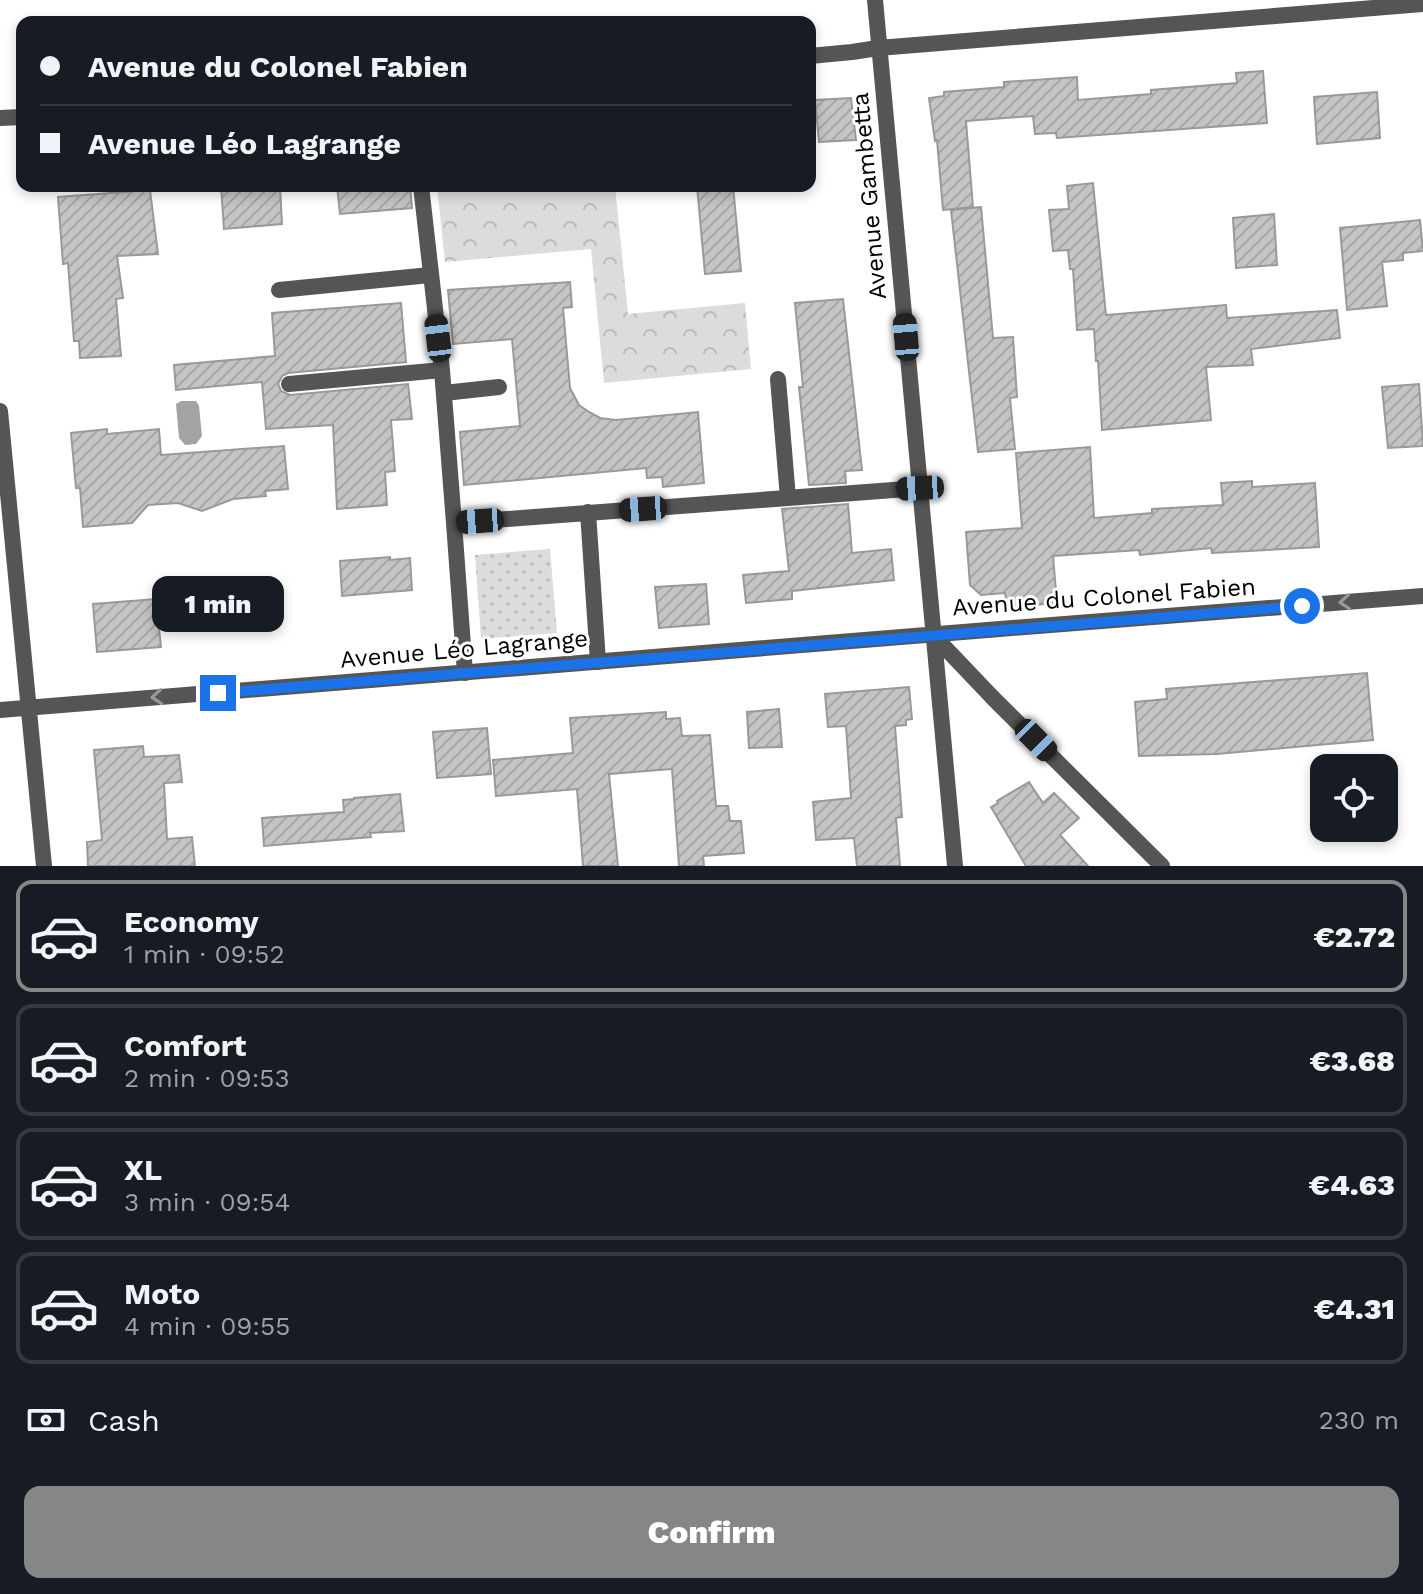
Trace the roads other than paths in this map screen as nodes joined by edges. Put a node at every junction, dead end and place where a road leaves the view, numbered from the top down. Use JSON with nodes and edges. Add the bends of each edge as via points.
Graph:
{"nodes":[{"id":1,"x":875,"y":0,"type":"edge"},
{"id":2,"x":1423,"y":4,"type":"edge"},
{"id":3,"x":878,"y":48,"type":"junction"},
{"id":4,"x":816,"y":55,"type":"edge"},
{"id":5,"x":422,"y":192,"type":"edge"},
{"id":6,"x":430,"y":275,"type":"junction"},
{"id":7,"x":279,"y":290,"type":"dead end"},
{"id":8,"x":442,"y":370,"type":"junction"},
{"id":9,"x":778,"y":379,"type":"dead end"},
{"id":10,"x":289,"y":384,"type":"dead end"},
{"id":11,"x":499,"y":387,"type":"dead end"},
{"id":12,"x":444,"y":393,"type":"junction"},
{"id":13,"x":0,"y":411,"type":"edge"},
{"id":14,"x":920,"y":488,"type":"junction"},
{"id":15,"x":788,"y":498,"type":"junction"},
{"id":16,"x":588,"y":512,"type":"junction"},
{"id":17,"x":454,"y":523,"type":"junction"},
{"id":18,"x":1423,"y":596,"type":"edge"},
{"id":19,"x":933,"y":635,"type":"junction"},
{"id":20,"x":598,"y":662,"type":"junction"},
{"id":21,"x":465,"y":673,"type":"junction"},
{"id":22,"x":28,"y":708,"type":"junction"},
{"id":23,"x":0,"y":710,"type":"edge"},
{"id":24,"x":44,"y":866,"type":"edge"},
{"id":25,"x":955,"y":866,"type":"edge"},
{"id":26,"x":1162,"y":866,"type":"edge"}],
"edges":[{"from":1,"to":3,"type":"street","name":"Avenue Gambetta"},
{"from":2,"to":3,"type":"street"},
{"from":3,"to":4,"type":"street"},
{"from":3,"to":14,"type":"street","name":"Avenue Gambetta"},
{"from":5,"to":6,"type":"street"},
{"from":6,"to":7,"type":"street"},
{"from":6,"to":8,"type":"street"},
{"from":8,"to":10,"type":"street"},
{"from":8,"to":12,"type":"street"},
{"from":9,"to":15,"type":"street"},
{"from":11,"to":12,"type":"street"},
{"from":12,"to":17,"type":"street"},
{"from":13,"to":22,"type":"street"},
{"from":14,"to":15,"type":"street"},
{"from":14,"to":19,"type":"street","name":"Avenue Gambetta"},
{"from":15,"to":16,"type":"street"},
{"from":16,"to":17,"type":"street"},
{"from":16,"to":20,"type":"street"},
{"from":17,"to":21,"type":"street"},
{"from":18,"to":19,"type":"street","name":"Avenue du Colonel Fabien","one_way":true},
{"from":19,"to":20,"type":"street","name":"Avenue Léo Lagrange"},
{"from":19,"to":25,"type":"street","name":"Avenue Gambetta"},
{"from":19,"to":26,"type":"street"},
{"from":20,"to":21,"type":"street","name":"Avenue Léo Lagrange"},
{"from":21,"to":22,"type":"street","name":"Avenue Léo Lagrange","one_way":true},
{"from":22,"to":23,"type":"street","name":"Avenue Léo Lagrange"},
{"from":22,"to":24,"type":"street"}]}
